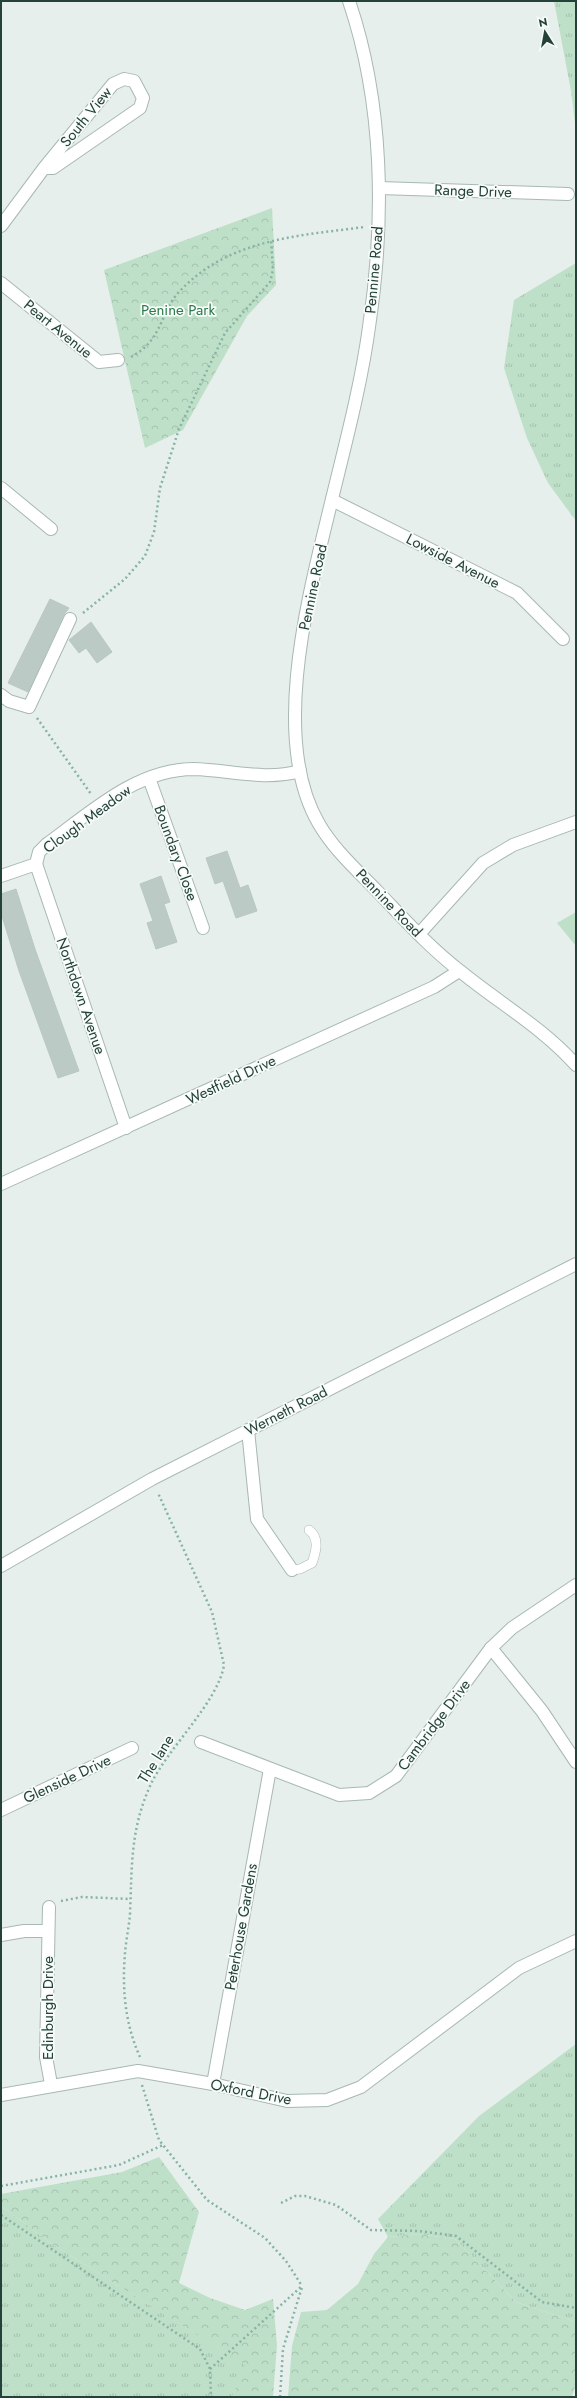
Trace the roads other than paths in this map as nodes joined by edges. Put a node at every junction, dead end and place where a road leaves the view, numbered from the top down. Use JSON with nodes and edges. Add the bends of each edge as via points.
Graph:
{"nodes":[{"id":1,"x":350,"y":1,"type":"edge"},
{"id":2,"x":44,"y":168,"type":"junction"},
{"id":3,"x":379,"y":188,"type":"junction"},
{"id":4,"x":568,"y":194,"type":"dead end"},
{"id":5,"x":1,"y":226,"type":"edge"},
{"id":6,"x":1,"y":283,"type":"edge"},
{"id":7,"x":118,"y":360,"type":"road end"},
{"id":8,"x":1,"y":488,"type":"edge"},
{"id":9,"x":332,"y":500,"type":"junction"},
{"id":10,"x":51,"y":529,"type":"dead end"},
{"id":11,"x":70,"y":620,"type":"road end"},
{"id":12,"x":563,"y":639,"type":"dead end"},
{"id":13,"x":1,"y":695,"type":"edge"},
{"id":14,"x":300,"y":771,"type":"junction"},
{"id":15,"x":149,"y":778,"type":"junction"},
{"id":16,"x":576,"y":822,"type":"edge"},
{"id":17,"x":36,"y":864,"type":"junction"},
{"id":18,"x":1,"y":876,"type":"edge"},
{"id":19,"x":203,"y":928,"type":"dead end"},
{"id":20,"x":419,"y":934,"type":"junction"},
{"id":21,"x":459,"y":971,"type":"junction"},
{"id":22,"x":576,"y":1065,"type":"edge"},
{"id":23,"x":126,"y":1128,"type":"junction"},
{"id":24,"x":1,"y":1184,"type":"edge"},
{"id":25,"x":576,"y":1264,"type":"edge"},
{"id":26,"x":248,"y":1430,"type":"junction"},
{"id":27,"x":309,"y":1530,"type":"dead end"},
{"id":28,"x":1,"y":1566,"type":"edge"},
{"id":29,"x":292,"y":1570,"type":"joint"},
{"id":30,"x":576,"y":1585,"type":"edge"},
{"id":31,"x":491,"y":1648,"type":"junction"},
{"id":32,"x":202,"y":1742,"type":"dead end"},
{"id":33,"x":132,"y":1748,"type":"dead end"},
{"id":34,"x":576,"y":1762,"type":"edge"},
{"id":35,"x":270,"y":1769,"type":"junction"},
{"id":36,"x":1,"y":1810,"type":"edge"},
{"id":37,"x":49,"y":1907,"type":"road end"},
{"id":38,"x":48,"y":1931,"type":"junction"},
{"id":39,"x":1,"y":1935,"type":"edge"},
{"id":40,"x":576,"y":1941,"type":"edge"},
{"id":41,"x":51,"y":2084,"type":"junction"},
{"id":42,"x":213,"y":2084,"type":"junction"},
{"id":43,"x":1,"y":2095,"type":"edge"}],
"edges":[{"from":1,"to":3,"type":"street","name":"Pennine Road","via":[[370,82],[376,128]]},
{"from":2,"to":2,"type":"street","name":"South View","via":[[53,168],[140,108],[143,98],[134,81],[124,79],[113,84]]},
{"from":2,"to":5,"type":"street","name":"South View"},
{"from":3,"to":4,"type":"street","name":"Range Drive"},
{"from":3,"to":9,"type":"street","name":"Pennine Road","via":[[369,328]]},
{"from":6,"to":7,"type":"street","name":"Peart Avenue","via":[[99,362]]},
{"from":8,"to":10,"type":"street"},
{"from":9,"to":12,"type":"street","name":"Lowside Avenue","via":[[517,593]]},
{"from":9,"to":14,"type":"street","name":"Pennine Road","via":[[303,631],[296,715]]},
{"from":11,"to":13,"type":"street","via":[[29,706],[9,701]]},
{"from":14,"to":15,"type":"street","name":"Clough Meadow","via":[[270,776],[194,769],[172,771]]},
{"from":14,"to":20,"type":"street","name":"Pennine Road","via":[[308,802],[320,826],[358,871]]},
{"from":15,"to":17,"type":"street","name":"Clough Meadow","via":[[125,788],[47,844],[39,852]]},
{"from":15,"to":19,"type":"street","name":"Boundary Close"},
{"from":16,"to":20,"type":"street","via":[[513,845],[483,863]]},
{"from":17,"to":18,"type":"street","name":"Clough Meadow"},
{"from":17,"to":23,"type":"street","name":"Northdown Avenue"},
{"from":20,"to":21,"type":"street","name":"Pennine Road"},
{"from":21,"to":22,"type":"street","name":"Pennine Road","via":[[534,1024]]},
{"from":21,"to":23,"type":"street","name":"Westfield Drive","via":[[434,987]]},
{"from":23,"to":24,"type":"street","name":"Westfield Drive"},
{"from":25,"to":26,"type":"street","name":"Werneth Road"},
{"from":26,"to":28,"type":"street","name":"Werneth Road","via":[[152,1479]]},
{"from":26,"to":29,"type":"street","via":[[257,1519]]},
{"from":27,"to":29,"type":"lane","via":[[314,1534],[316,1541],[312,1563]]},
{"from":30,"to":31,"type":"street","name":"Cambridge Drive","via":[[512,1628]]},
{"from":31,"to":34,"type":"street","via":[[542,1711]]},
{"from":31,"to":35,"type":"street","name":"Cambridge Drive","via":[[396,1776],[369,1793],[338,1795]]},
{"from":32,"to":35,"type":"street","name":"Cambridge Drive"},
{"from":33,"to":36,"type":"street","name":"Glenside Drive"},
{"from":35,"to":42,"type":"street","name":"Peterhouse Gardens"},
{"from":37,"to":38,"type":"street","name":"Edinburgh Drive"},
{"from":38,"to":39,"type":"street","via":[[24,1931]]},
{"from":38,"to":41,"type":"street","name":"Edinburgh Drive","via":[[46,2057]]},
{"from":40,"to":42,"type":"street","name":"Oxford Drive","via":[[519,1968],[361,2087],[327,2100],[287,2101]]},
{"from":41,"to":42,"type":"street","name":"Oxford Drive","via":[[138,2071]]},
{"from":41,"to":43,"type":"street","name":"Oxford Drive"}]}
